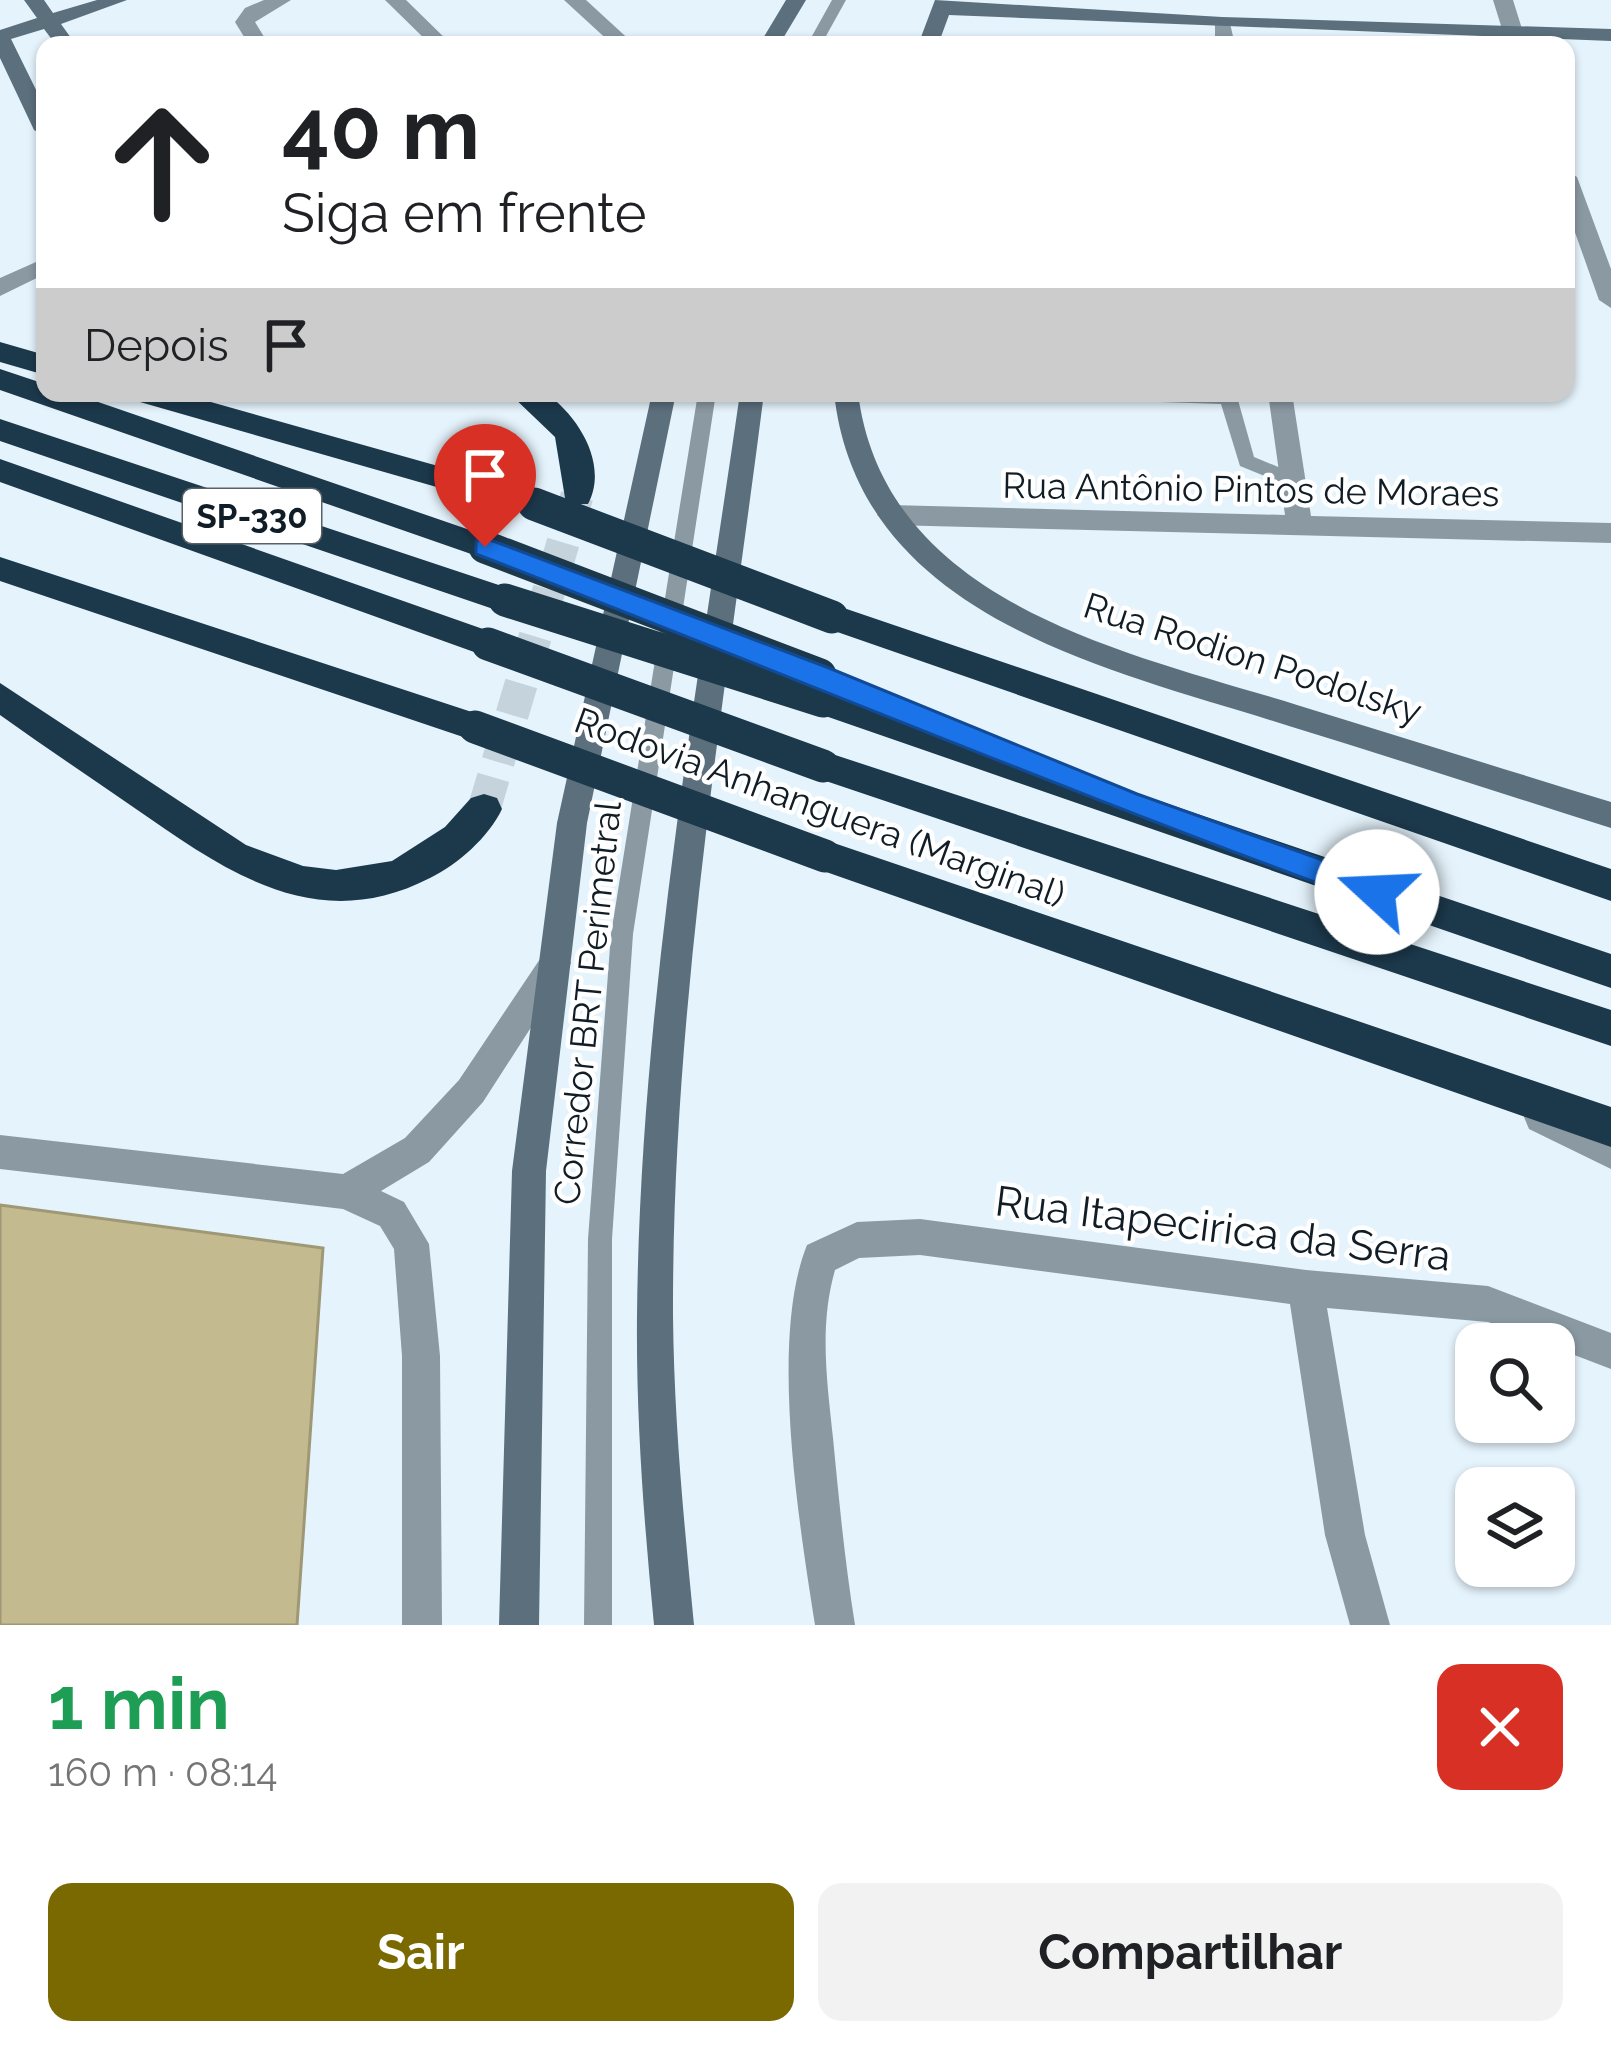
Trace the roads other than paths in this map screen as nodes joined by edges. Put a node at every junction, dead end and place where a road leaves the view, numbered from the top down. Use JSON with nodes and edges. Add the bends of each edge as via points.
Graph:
{"nodes":[{"id":1,"x":34,"y":0,"type":"edge"},
{"id":2,"x":117,"y":0,"type":"edge"},
{"id":3,"x":281,"y":0,"type":"edge"},
{"id":4,"x":394,"y":0,"type":"edge"},
{"id":5,"x":574,"y":0,"type":"edge"},
{"id":6,"x":796,"y":0,"type":"edge"},
{"id":7,"x":839,"y":0,"type":"edge"},
{"id":8,"x":1502,"y":0,"type":"edge"},
{"id":9,"x":49,"y":18,"type":"junction"},
{"id":10,"x":937,"y":19,"type":"edge"},
{"id":11,"x":1223,"y":34,"type":"edge"},
{"id":12,"x":1611,"y":35,"type":"edge"},
{"id":13,"x":0,"y":36,"type":"edge"},
{"id":14,"x":60,"y":36,"type":"edge"},
{"id":15,"x":254,"y":36,"type":"edge"},
{"id":16,"x":432,"y":36,"type":"edge"},
{"id":17,"x":615,"y":36,"type":"edge"},
{"id":18,"x":774,"y":36,"type":"edge"},
{"id":19,"x":819,"y":36,"type":"edge"},
{"id":20,"x":1340,"y":36,"type":"edge"},
{"id":21,"x":1514,"y":36,"type":"edge"},
{"id":22,"x":1575,"y":36,"type":"edge"},
{"id":23,"x":36,"y":111,"type":"edge"},
{"id":24,"x":1575,"y":202,"type":"edge"},
{"id":25,"x":36,"y":270,"type":"edge"},
{"id":26,"x":0,"y":288,"type":"edge"},
{"id":27,"x":1611,"y":300,"type":"edge"},
{"id":28,"x":0,"y":330,"type":"edge"},
{"id":29,"x":36,"y":336,"type":"edge"},
{"id":30,"x":0,"y":352,"type":"edge"},
{"id":31,"x":36,"y":362,"type":"edge"},
{"id":32,"x":0,"y":379,"type":"edge"},
{"id":33,"x":36,"y":391,"type":"edge"},
{"id":34,"x":66,"y":402,"type":"edge"},
{"id":35,"x":174,"y":402,"type":"edge"},
{"id":36,"x":536,"y":402,"type":"edge"},
{"id":37,"x":662,"y":402,"type":"edge"},
{"id":38,"x":706,"y":402,"type":"edge"},
{"id":39,"x":751,"y":402,"type":"edge"},
{"id":40,"x":847,"y":402,"type":"edge"},
{"id":41,"x":1230,"y":402,"type":"edge"},
{"id":42,"x":1281,"y":402,"type":"edge"},
{"id":43,"x":0,"y":430,"type":"edge"},
{"id":44,"x":0,"y":470,"type":"edge"},
{"id":45,"x":1294,"y":482,"type":"junction"},
{"id":46,"x":577,"y":496,"type":"tunnel mouth"},
{"id":47,"x":890,"y":515,"type":"junction"},
{"id":48,"x":1300,"y":527,"type":"junction"},
{"id":49,"x":1611,"y":533,"type":"edge"},
{"id":50,"x":0,"y":569,"type":"edge"},
{"id":51,"x":822,"y":688,"type":"junction"},
{"id":52,"x":0,"y":698,"type":"edge"},
{"id":53,"x":484,"y":809,"type":"tunnel mouth"},
{"id":54,"x":1611,"y":815,"type":"edge"},
{"id":55,"x":1611,"y":885,"type":"edge"},
{"id":56,"x":555,"y":963,"type":"junction"},
{"id":57,"x":1611,"y":970,"type":"edge"},
{"id":58,"x":1611,"y":1028,"type":"edge"},
{"id":59,"x":1461,"y":1076,"type":"junction"},
{"id":60,"x":1611,"y":1127,"type":"edge"},
{"id":61,"x":0,"y":1152,"type":"edge"},
{"id":62,"x":1611,"y":1152,"type":"edge"},
{"id":63,"x":346,"y":1192,"type":"junction"},
{"id":64,"x":1306,"y":1288,"type":"junction"},
{"id":65,"x":1611,"y":1351,"type":"edge"},
{"id":66,"x":422,"y":1625,"type":"edge"},
{"id":67,"x":519,"y":1625,"type":"edge"},
{"id":68,"x":598,"y":1625,"type":"edge"},
{"id":69,"x":674,"y":1625,"type":"edge"},
{"id":70,"x":835,"y":1625,"type":"edge"},
{"id":71,"x":1370,"y":1625,"type":"edge"}],
"edges":[{"from":1,"to":9,"type":"street"},
{"from":2,"to":9,"type":"street"},
{"from":3,"to":15,"type":"street","via":[[252,12],[245,22]]},
{"from":4,"to":16,"type":"street"},
{"from":5,"to":17,"type":"street"},
{"from":6,"to":18,"type":"street"},
{"from":7,"to":19,"type":"lane"},
{"from":8,"to":21,"type":"street"},
{"from":9,"to":13,"type":"street"},
{"from":9,"to":14,"type":"street"},
{"from":10,"to":11,"type":"street"},
{"from":11,"to":20,"type":"street"},
{"from":12,"to":22,"type":"street"},
{"from":13,"to":23,"type":"street"},
{"from":24,"to":27,"type":"street"},
{"from":25,"to":26,"type":"street"},
{"from":28,"to":29,"type":"highway"},
{"from":30,"to":31,"type":"highway"},
{"from":32,"to":33,"type":"highway","bridge":true},
{"from":34,"to":51,"type":"highway","bridge":true,"via":[[485,547]]},
{"from":35,"to":55,"type":"highway","bridge":true,"via":[[534,505]]},
{"from":36,"to":46,"type":"highway","via":[[576,445]]},
{"from":37,"to":56,"type":"street","via":[[572,823]]},
{"from":38,"to":68,"type":"lane","name":"Corredor BRT Perimetral","via":[[622,934],[600,1239]]},
{"from":39,"to":69,"type":"street","via":[[665,1059],[653,1303]]},
{"from":40,"to":47,"type":"street","name":"Rua Rodion Podolsky","via":[[857,454]]},
{"from":41,"to":45,"type":"lane","via":[[1246,461]]},
{"from":42,"to":45,"type":"street"},
{"from":43,"to":51,"type":"highway","number":"SP-330","bridge":true,"via":[[505,600]]},
{"from":44,"to":58,"type":"highway","number":"SP-330","bridge":true,"via":[[823,766]]},
{"from":45,"to":48,"type":"street"},
{"from":47,"to":48,"type":"street","name":"Rua Antônio Pintos de Moraes"},
{"from":47,"to":54,"type":"street","name":"Rua Rodion Podolsky","via":[[984,599],[1078,644]]},
{"from":48,"to":49,"type":"street","name":"Rua Antônio Pintos de Moraes"},
{"from":50,"to":59,"type":"highway","name":"Rodovia Anhanguera (Marginal)","bridge":true,"via":[[475,727]]},
{"from":51,"to":57,"type":"highway","number":"SP-330"},
{"from":52,"to":53,"type":"highway","via":[[233,856],[306,886],[358,887],[411,873],[458,842]]},
{"from":56,"to":63,"type":"street","via":[[471,1091],[417,1150]]},
{"from":56,"to":67,"type":"street","via":[[529,1172]]},
{"from":59,"to":60,"type":"highway","name":"Rodovia Anhanguera (Marginal)"},
{"from":59,"to":62,"type":"street"},
{"from":61,"to":63,"type":"street"},
{"from":63,"to":66,"type":"street","via":[[392,1214],[410,1244],[422,1356]]},
{"from":64,"to":65,"type":"street","name":"Rua Itapecirica da Serra","via":[[1488,1304]]},
{"from":64,"to":70,"type":"street","name":"Rua Itapecirica da Serra","via":[[920,1237],[857,1240],[820,1258],[807,1303],[806,1351]]},
{"from":64,"to":71,"type":"street","via":[[1336,1490]]}]}
